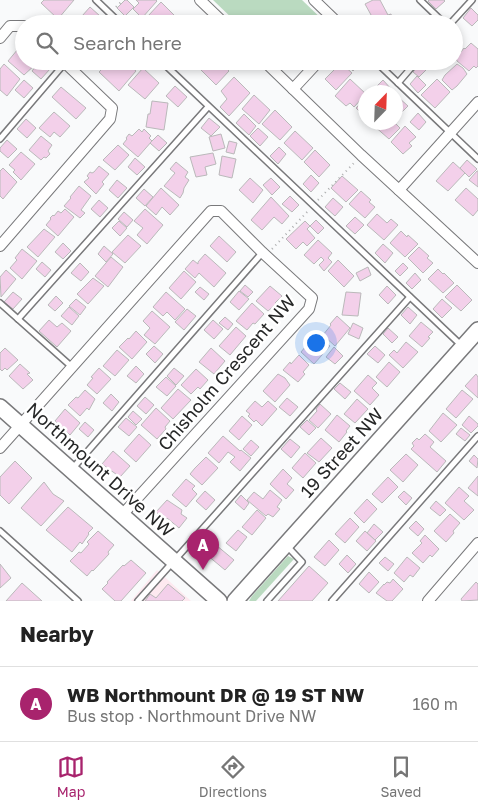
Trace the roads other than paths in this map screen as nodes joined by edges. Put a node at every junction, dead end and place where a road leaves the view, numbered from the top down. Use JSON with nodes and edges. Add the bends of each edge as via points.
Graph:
{"nodes":[{"id":1,"x":96,"y":0,"type":"edge"},
{"id":2,"x":200,"y":0,"type":"edge"},
{"id":3,"x":314,"y":0,"type":"edge"},
{"id":4,"x":420,"y":0,"type":"edge"},
{"id":5,"x":472,"y":0,"type":"edge"},
{"id":6,"x":112,"y":15,"type":"edge"},
{"id":7,"x":216,"y":15,"type":"edge"},
{"id":8,"x":330,"y":15,"type":"edge"},
{"id":9,"x":436,"y":15,"type":"edge"},
{"id":10,"x":458,"y":15,"type":"edge"},
{"id":11,"x":15,"y":26,"type":"edge"},
{"id":12,"x":0,"y":38,"type":"edge"},
{"id":13,"x":57,"y":70,"type":"edge"},
{"id":14,"x":72,"y":70,"type":"edge"},
{"id":15,"x":170,"y":70,"type":"edge"},
{"id":16,"x":273,"y":70,"type":"edge"},
{"id":17,"x":311,"y":70,"type":"edge"},
{"id":18,"x":384,"y":70,"type":"edge"},
{"id":19,"x":409,"y":70,"type":"edge"},
{"id":20,"x":398,"y":83,"type":"junction"},
{"id":21,"x":293,"y":89,"type":"junction"},
{"id":22,"x":478,"y":102,"type":"edge"},
{"id":23,"x":208,"y":107,"type":"junction"},
{"id":24,"x":450,"y":133,"type":"junction"},
{"id":25,"x":0,"y":139,"type":"edge"},
{"id":26,"x":478,"y":159,"type":"edge"},
{"id":27,"x":399,"y":190,"type":"junction"},
{"id":28,"x":0,"y":246,"type":"edge"},
{"id":29,"x":262,"y":252,"type":"junction"},
{"id":30,"x":478,"y":263,"type":"edge"},
{"id":31,"x":410,"y":297,"type":"junction"},
{"id":32,"x":0,"y":303,"type":"edge"},
{"id":33,"x":18,"y":319,"type":"junction"},
{"id":34,"x":478,"y":330,"type":"edge"},
{"id":35,"x":463,"y":347,"type":"junction"},
{"id":36,"x":72,"y":367,"type":"junction"},
{"id":37,"x":0,"y":406,"type":"edge"},
{"id":38,"x":20,"y":425,"type":"junction"},
{"id":39,"x":478,"y":436,"type":"edge"},
{"id":40,"x":0,"y":448,"type":"edge"},
{"id":41,"x":72,"y":470,"type":"junction"},
{"id":42,"x":122,"y":514,"type":"junction"},
{"id":43,"x":0,"y":531,"type":"edge"},
{"id":44,"x":478,"y":543,"type":"edge"},
{"id":45,"x":286,"y":545,"type":"junction"},
{"id":46,"x":174,"y":560,"type":"junction"},
{"id":47,"x":78,"y":601,"type":"edge"},
{"id":48,"x":138,"y":601,"type":"edge"},
{"id":49,"x":219,"y":601,"type":"edge"},
{"id":50,"x":235,"y":601,"type":"edge"},
{"id":51,"x":267,"y":601,"type":"edge"},
{"id":52,"x":332,"y":601,"type":"edge"},
{"id":53,"x":428,"y":601,"type":"edge"}],
"edges":[{"from":1,"to":6,"type":"lane"},
{"from":2,"to":7,"type":"street"},
{"from":3,"to":8,"type":"street"},
{"from":4,"to":9,"type":"lane"},
{"from":5,"to":10,"type":"lane"},
{"from":11,"to":12,"type":"street","via":[[10,26]]},
{"from":13,"to":25,"type":"lane"},
{"from":14,"to":28,"type":"street","via":[[112,108],[110,118]]},
{"from":15,"to":23,"type":"lane"},
{"from":16,"to":21,"type":"street"},
{"from":17,"to":21,"type":"street"},
{"from":18,"to":20,"type":"lane"},
{"from":19,"to":20,"type":"lane"},
{"from":20,"to":24,"type":"lane"},
{"from":21,"to":27,"type":"street"},
{"from":22,"to":24,"type":"street"},
{"from":23,"to":31,"type":"lane"},
{"from":23,"to":33,"type":"lane"},
{"from":24,"to":26,"type":"lane"},
{"from":24,"to":27,"type":"street"},
{"from":27,"to":30,"type":"street"},
{"from":29,"to":36,"type":"street","name":"Chisholm Crescent NW","via":[[221,211],[211,211]]},
{"from":29,"to":41,"type":"lane"},
{"from":29,"to":42,"type":"street","name":"Chisholm Crescent NW","via":[[312,298],[309,309]]},
{"from":31,"to":35,"type":"lane"},
{"from":31,"to":46,"type":"lane"},
{"from":32,"to":33,"type":"lane"},
{"from":33,"to":36,"type":"lane"},
{"from":34,"to":35,"type":"street","name":"19 Street NW"},
{"from":35,"to":45,"type":"street","name":"19 Street NW"},
{"from":36,"to":38,"type":"street","name":"Chisholm Crescent NW"},
{"from":37,"to":38,"type":"street","name":"Northmount Drive NW"},
{"from":38,"to":40,"type":"street","name":"Chisholm Crescent NW"},
{"from":38,"to":41,"type":"street","name":"Northmount Drive NW"},
{"from":39,"to":52,"type":"lane"},
{"from":41,"to":42,"type":"street","name":"Northmount Drive NW"},
{"from":42,"to":46,"type":"street","name":"Northmount Drive NW"},
{"from":43,"to":47,"type":"lane"},
{"from":44,"to":53,"type":"street"},
{"from":45,"to":50,"type":"street","name":"19 Street NW"},
{"from":45,"to":51,"type":"lane","via":[[302,562]]},
{"from":46,"to":48,"type":"lane"},
{"from":46,"to":49,"type":"street","name":"Northmount Drive NW"}]}
